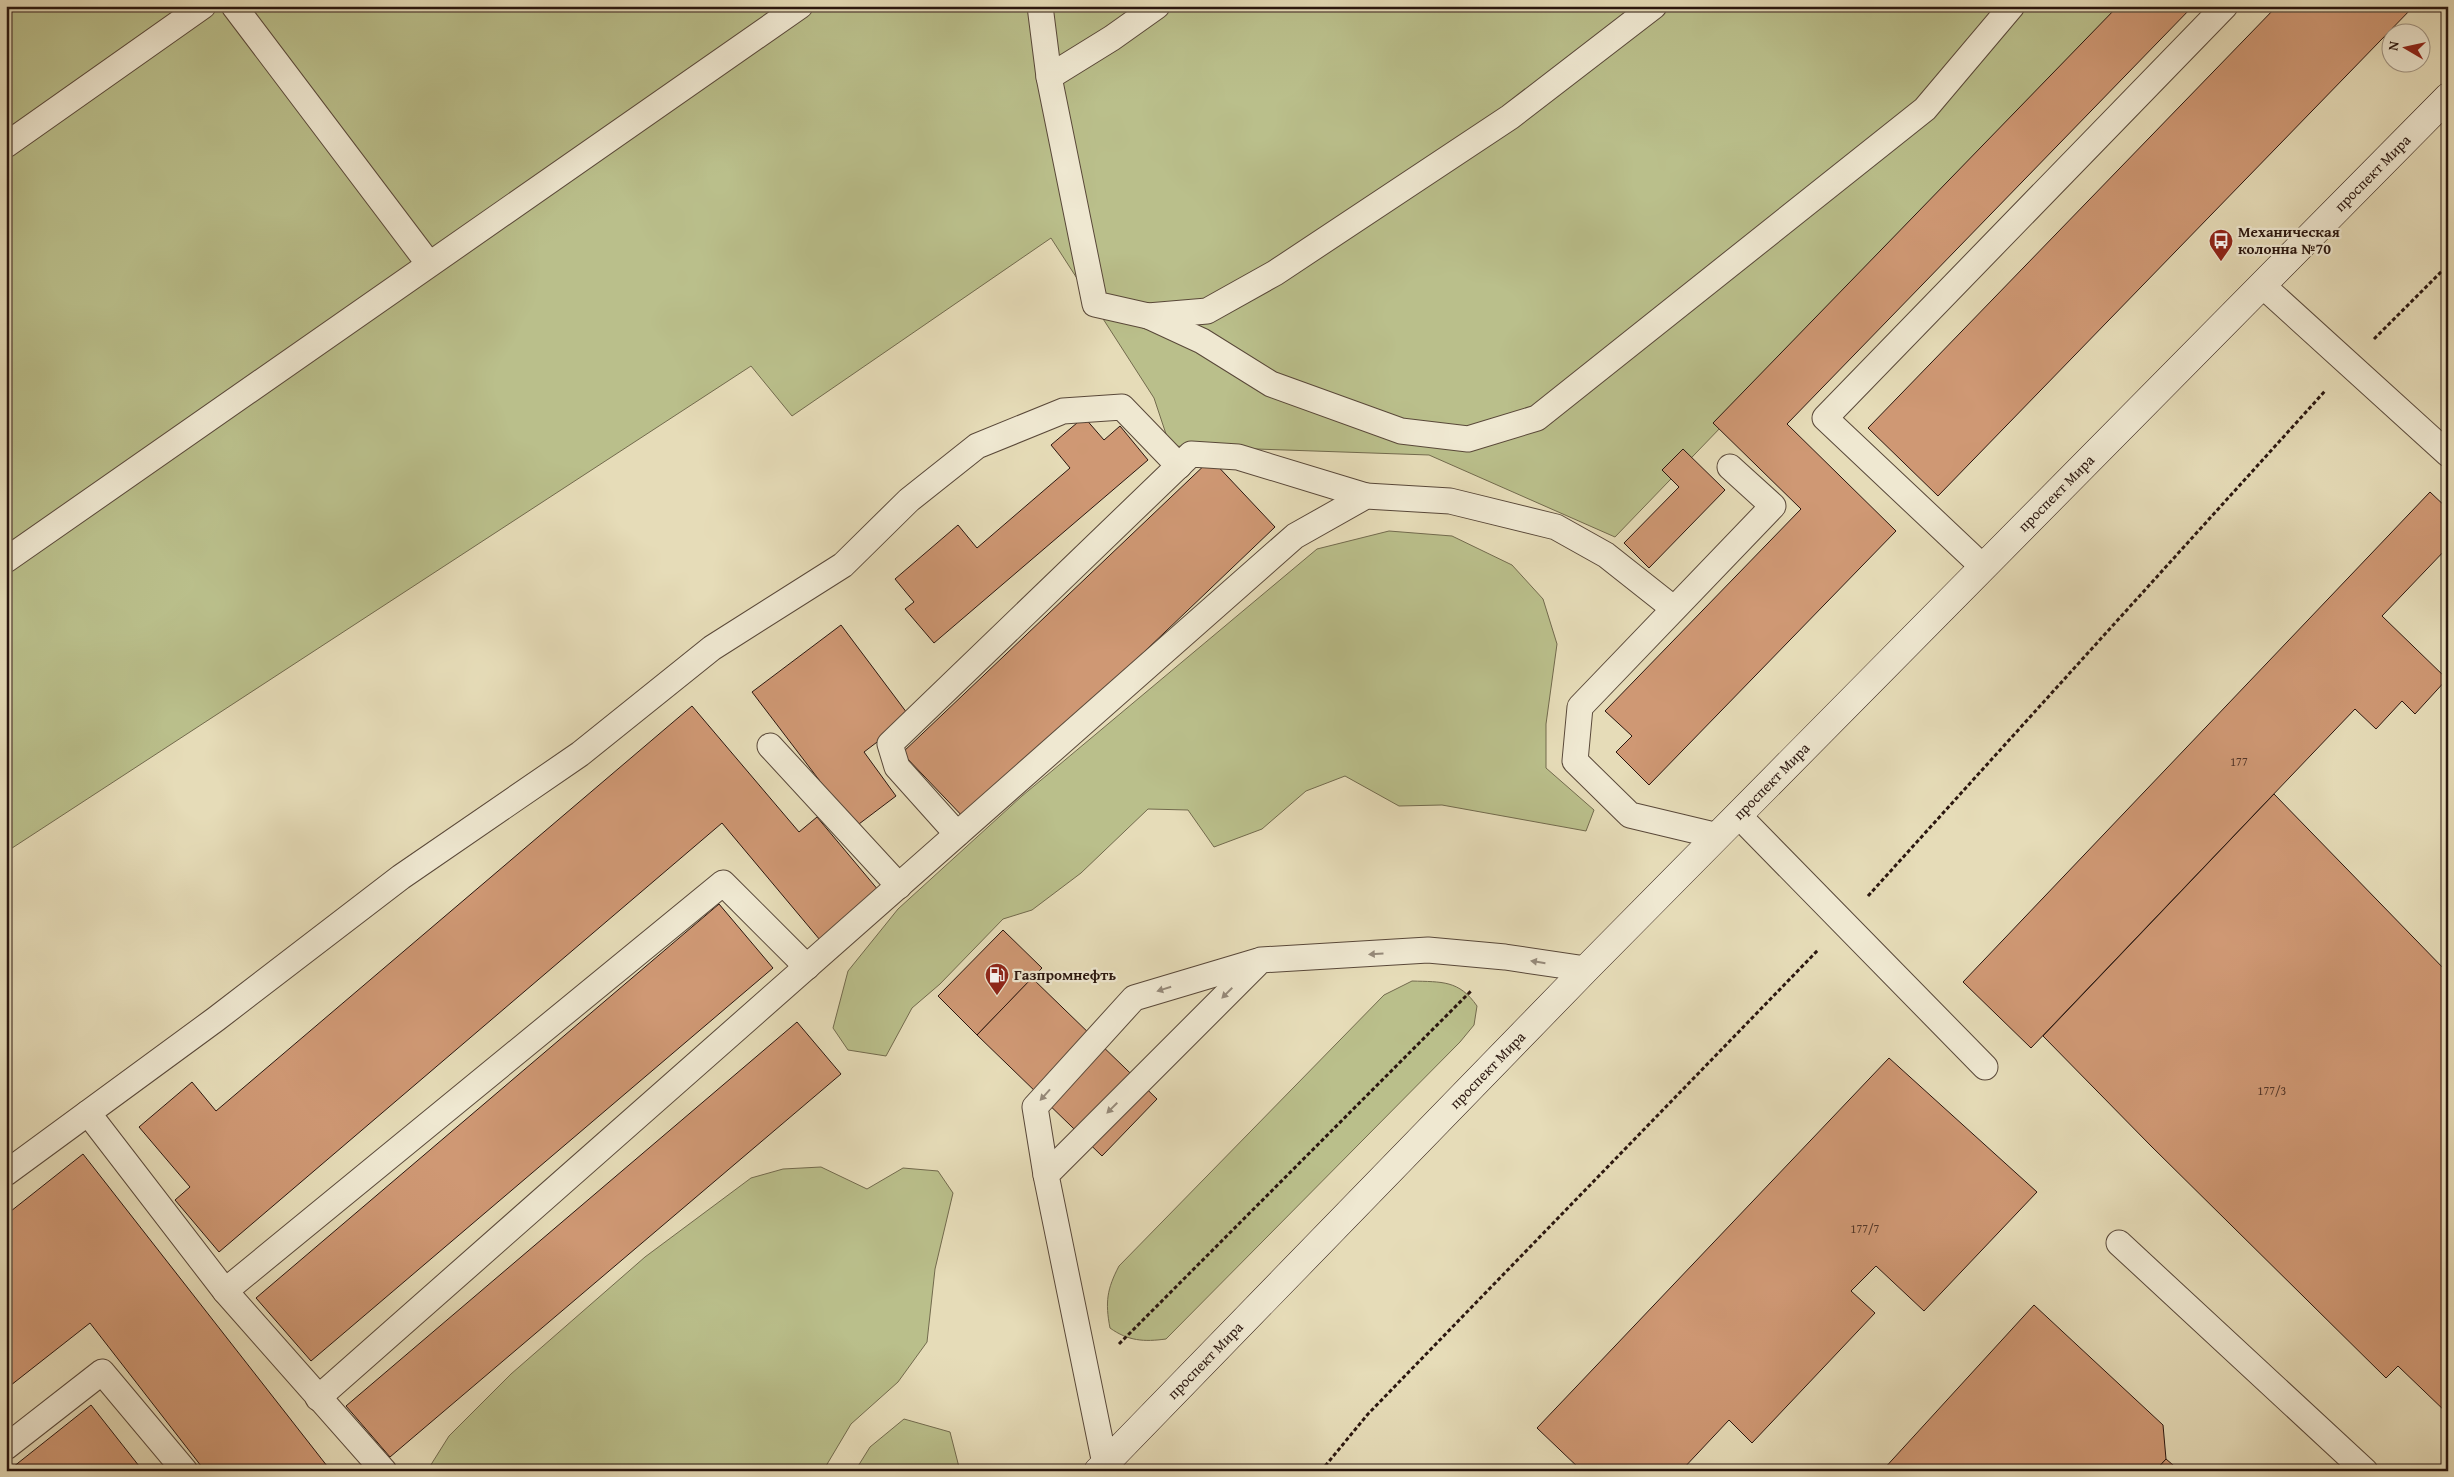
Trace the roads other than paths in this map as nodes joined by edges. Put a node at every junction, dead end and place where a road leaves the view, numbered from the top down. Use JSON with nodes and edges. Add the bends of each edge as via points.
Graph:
{"nodes":[{"id":1,"x":203,"y":6,"type":"edge"},
{"id":2,"x":234,"y":6,"type":"edge"},
{"id":3,"x":800,"y":6,"type":"edge"},
{"id":4,"x":1040,"y":6,"type":"edge"},
{"id":5,"x":1157,"y":6,"type":"edge"},
{"id":6,"x":1654,"y":6,"type":"edge"},
{"id":7,"x":2012,"y":6,"type":"edge"},
{"id":8,"x":2225,"y":6,"type":"edge"},
{"id":9,"x":1049,"y":77,"type":"junction"},
{"id":10,"x":2448,"y":97,"type":"edge"},
{"id":11,"x":6,"y":145,"type":"edge"},
{"id":12,"x":429,"y":264,"type":"junction"},
{"id":13,"x":2262,"y":285,"type":"junction"},
{"id":14,"x":1148,"y":316,"type":"junction"},
{"id":15,"x":2448,"y":454,"type":"edge"},
{"id":16,"x":1180,"y":466,"type":"junction"},
{"id":17,"x":1730,"y":467,"type":"dead end"},
{"id":18,"x":1366,"y":496,"type":"junction"},
{"id":19,"x":6,"y":560,"type":"edge"},
{"id":20,"x":1983,"y":567,"type":"junction"},
{"id":21,"x":1674,"y":608,"type":"junction"},
{"id":22,"x":770,"y":746,"type":"dead end"},
{"id":23,"x":1738,"y":815,"type":"junction"},
{"id":24,"x":957,"y":834,"type":"junction"},
{"id":25,"x":1718,"y":836,"type":"junction"},
{"id":26,"x":899,"y":886,"type":"junction"},
{"id":27,"x":1261,"y":960,"type":"junction"},
{"id":28,"x":807,"y":967,"type":"junction"},
{"id":29,"x":1586,"y":969,"type":"junction"},
{"id":30,"x":1985,"y":1067,"type":"dead end"},
{"id":31,"x":88,"y":1113,"type":"junction"},
{"id":32,"x":6,"y":1173,"type":"edge"},
{"id":33,"x":1046,"y":1175,"type":"junction"},
{"id":34,"x":2119,"y":1243,"type":"dead end"},
{"id":35,"x":225,"y":1291,"type":"junction"},
{"id":36,"x":318,"y":1398,"type":"junction"},
{"id":37,"x":6,"y":1447,"type":"edge"},
{"id":38,"x":1102,"y":1467,"type":"edge"},
{"id":39,"x":185,"y":1471,"type":"edge"},
{"id":40,"x":384,"y":1471,"type":"edge"},
{"id":41,"x":2365,"y":1471,"type":"edge"}],
"edges":[{"from":1,"to":11,"type":"lane"},
{"from":2,"to":12,"type":"lane"},
{"from":3,"to":12,"type":"lane"},
{"from":4,"to":9,"type":"lane"},
{"from":5,"to":9,"type":"lane"},
{"from":6,"to":14,"type":"lane","via":[[1510,117],[1275,273],[1207,311]]},
{"from":7,"to":14,"type":"lane","via":[[1925,109],[1537,418],[1468,438],[1401,431],[1271,384],[1202,340]]},
{"from":8,"to":20,"type":"lane","via":[[1825,418]]},
{"from":9,"to":14,"type":"lane","via":[[1095,304]]},
{"from":10,"to":13,"type":"street","name":"проспект Мира"},
{"from":12,"to":19,"type":"lane"},
{"from":13,"to":15,"type":"lane"},
{"from":13,"to":20,"type":"street","name":"проспект Мира"},
{"from":16,"to":18,"type":"lane","via":[[1191,454],[1238,458]]},
{"from":16,"to":24,"type":"lane","via":[[890,744],[897,767]]},
{"from":16,"to":31,"type":"lane","via":[[1122,407],[1063,411],[977,446],[909,500],[843,565],[712,648],[580,754],[401,877]]},
{"from":17,"to":21,"type":"lane","via":[[1773,506]]},
{"from":18,"to":21,"type":"lane","via":[[1450,501],[1556,527],[1606,555]]},
{"from":18,"to":24,"type":"lane","via":[[1295,536]]},
{"from":20,"to":23,"type":"street","name":"проспект Мира"},
{"from":21,"to":25,"type":"lane","via":[[1580,707],[1575,761],[1630,815]]},
{"from":22,"to":26,"type":"lane"},
{"from":23,"to":25,"type":"street","name":"проспект Мира"},
{"from":23,"to":30,"type":"lane"},
{"from":24,"to":26,"type":"lane"},
{"from":25,"to":29,"type":"street","name":"проспект Мира"},
{"from":26,"to":28,"type":"lane"},
{"from":29,"to":27,"type":"lane","one_way":true,"via":[[1428,950]]},
{"from":27,"to":33,"type":"lane","one_way":true},
{"from":27,"to":33,"type":"lane","one_way":true,"via":[[1134,998],[1035,1107]]},
{"from":28,"to":35,"type":"lane","via":[[723,883]]},
{"from":28,"to":36,"type":"lane"},
{"from":29,"to":38,"type":"street","name":"проспект Мира"},
{"from":31,"to":32,"type":"lane"},
{"from":31,"to":35,"type":"lane"},
{"from":33,"to":38,"type":"lane"},
{"from":34,"to":41,"type":"lane"},
{"from":35,"to":36,"type":"lane"},
{"from":36,"to":40,"type":"lane"},
{"from":37,"to":39,"type":"lane","via":[[102,1372]]}]}
